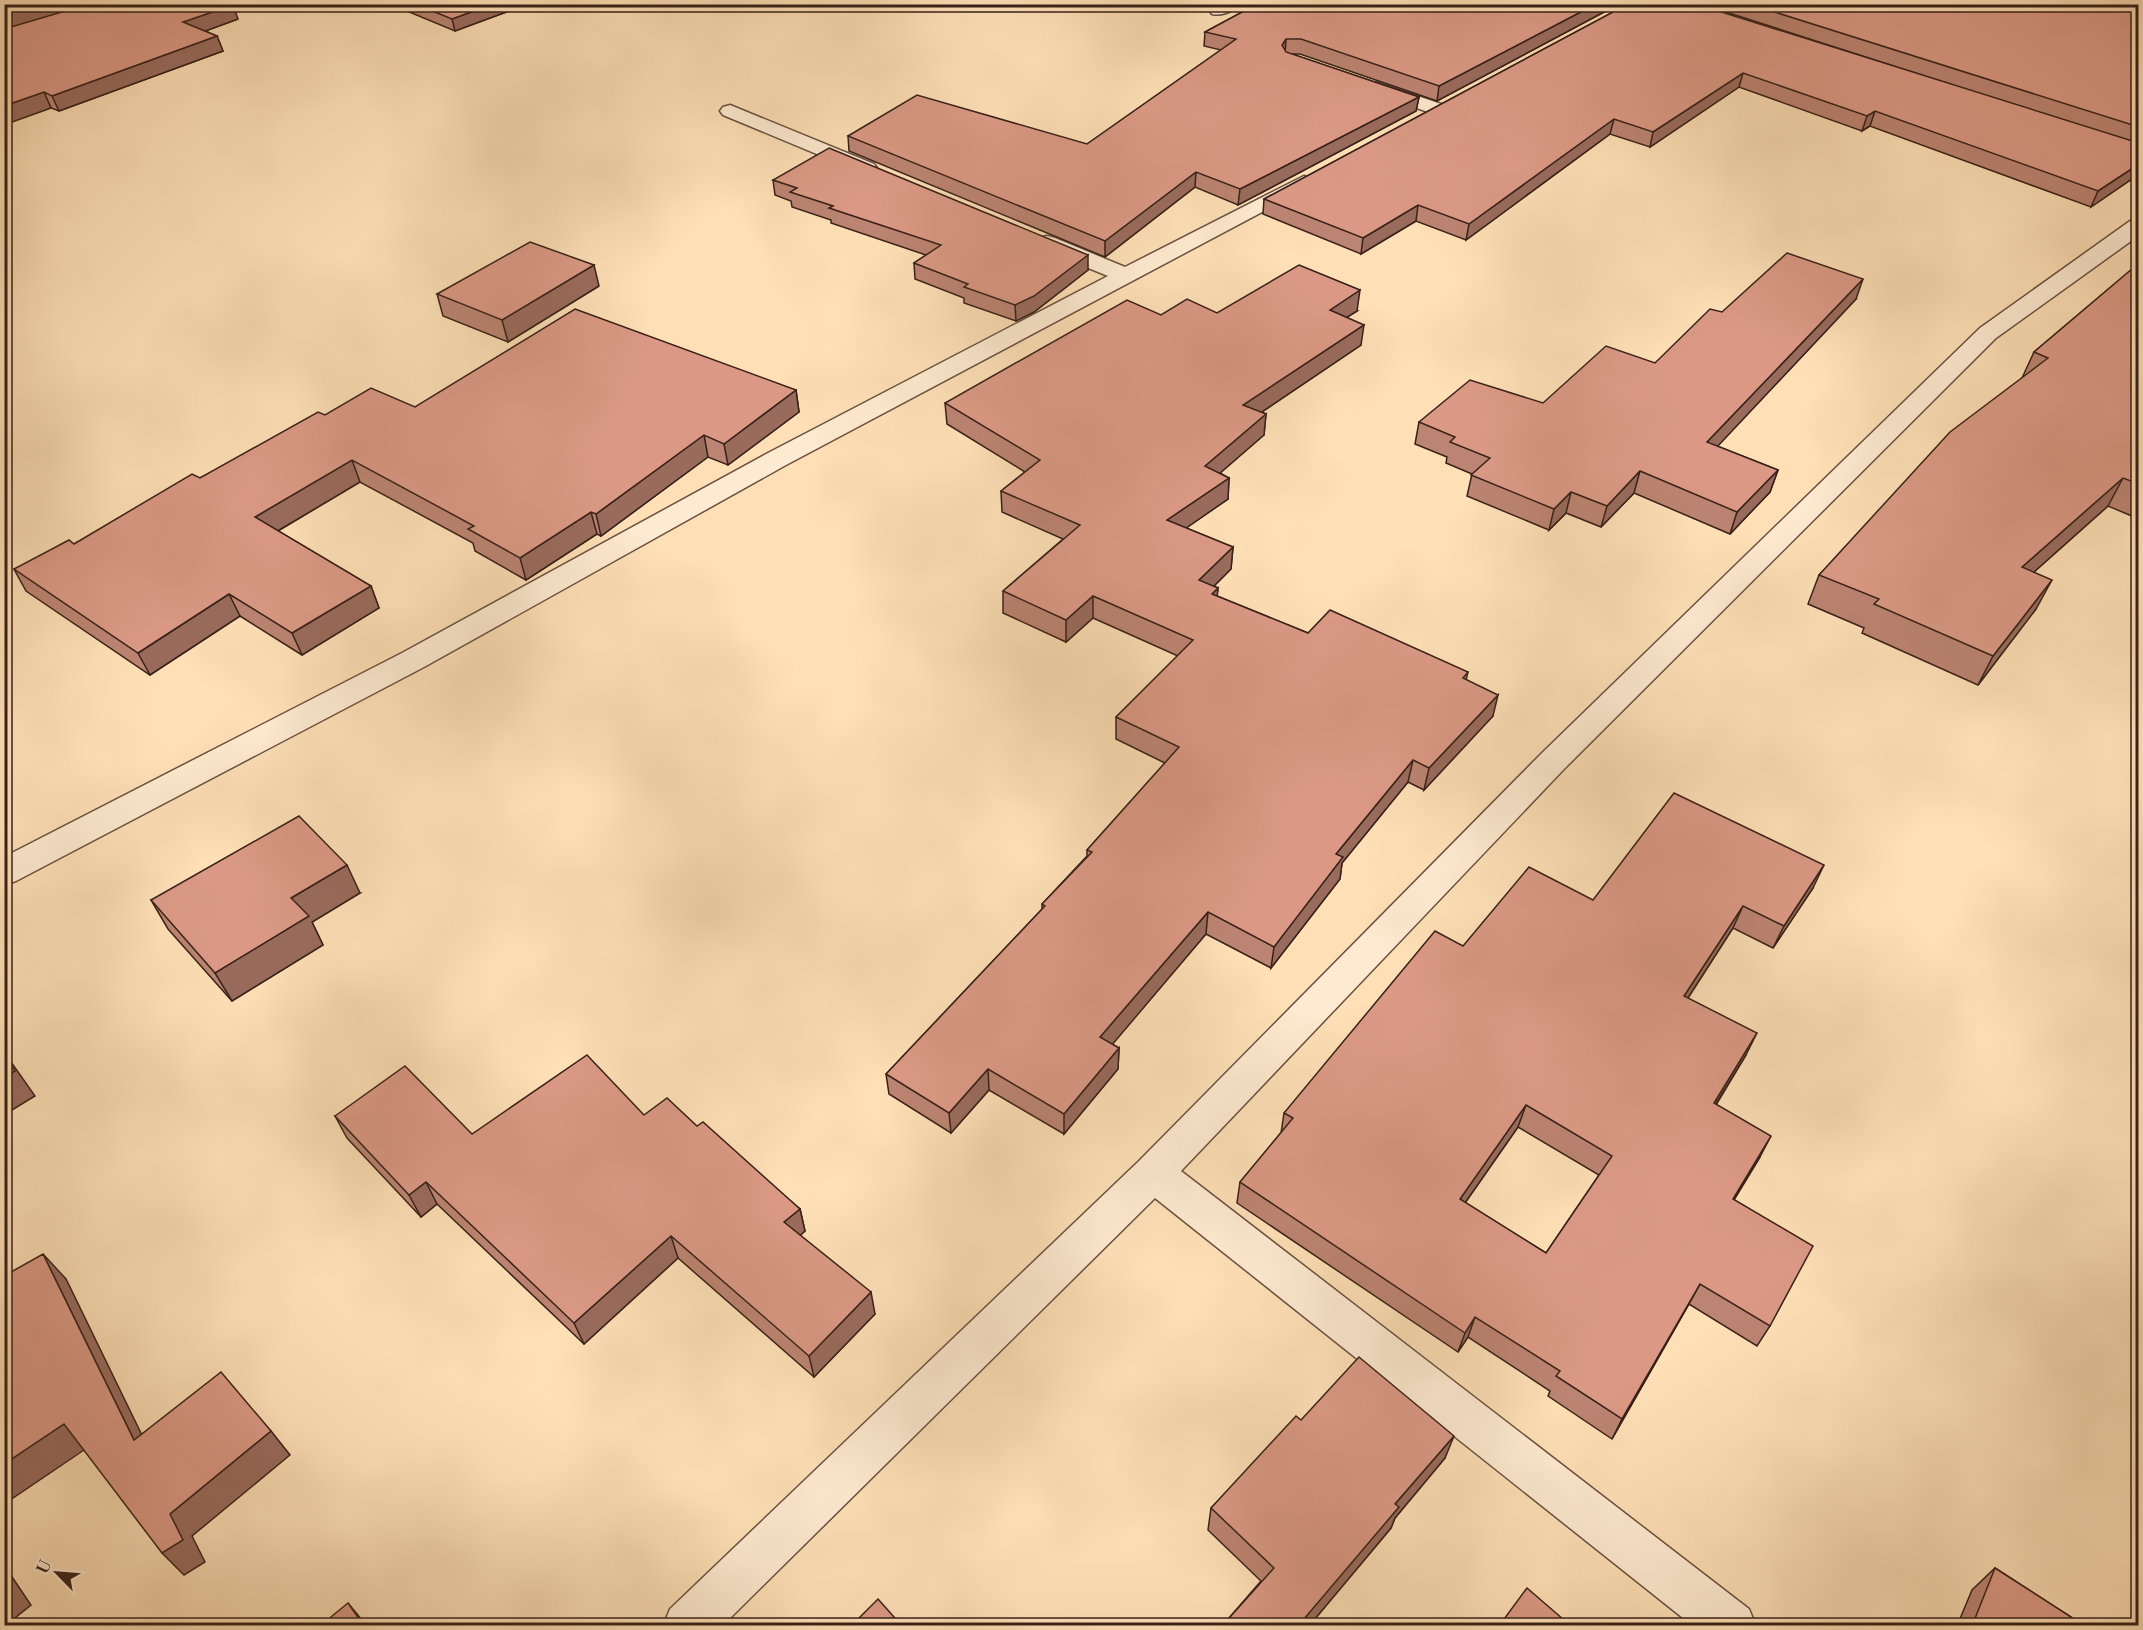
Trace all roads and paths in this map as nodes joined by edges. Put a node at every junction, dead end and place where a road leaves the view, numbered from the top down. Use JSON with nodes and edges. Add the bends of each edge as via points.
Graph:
{"nodes":[{"id":1,"x":1360,"y":83,"type":"edge"},
{"id":2,"x":730,"y":111,"type":"dead end"},
{"id":3,"x":1409,"y":126,"type":"edge"},
{"id":4,"x":1325,"y":170,"type":"edge"},
{"id":5,"x":884,"y":175,"type":"edge"},
{"id":6,"x":2139,"y":226,"type":"edge"},
{"id":7,"x":1026,"y":234,"type":"edge"},
{"id":8,"x":1125,"y":275,"type":"junction"},
{"id":9,"x":4,"y":872,"type":"edge"},
{"id":10,"x":1153,"y":1173,"type":"junction"},
{"id":11,"x":687,"y":1626,"type":"edge"},
{"id":12,"x":1732,"y":1626,"type":"edge"}],
"edges":[{"from":1,"to":3,"type":"street","via":[[1450,104]]},
{"from":2,"to":5,"type":"street"},
{"from":4,"to":8,"type":"street"},
{"from":6,"to":10,"type":"street","via":[[1988,333],[1554,761]]},
{"from":7,"to":8,"type":"street"},
{"from":8,"to":9,"type":"street","via":[[777,459],[413,660]]},
{"from":10,"to":11,"type":"street"},
{"from":10,"to":12,"type":"street"}]}
